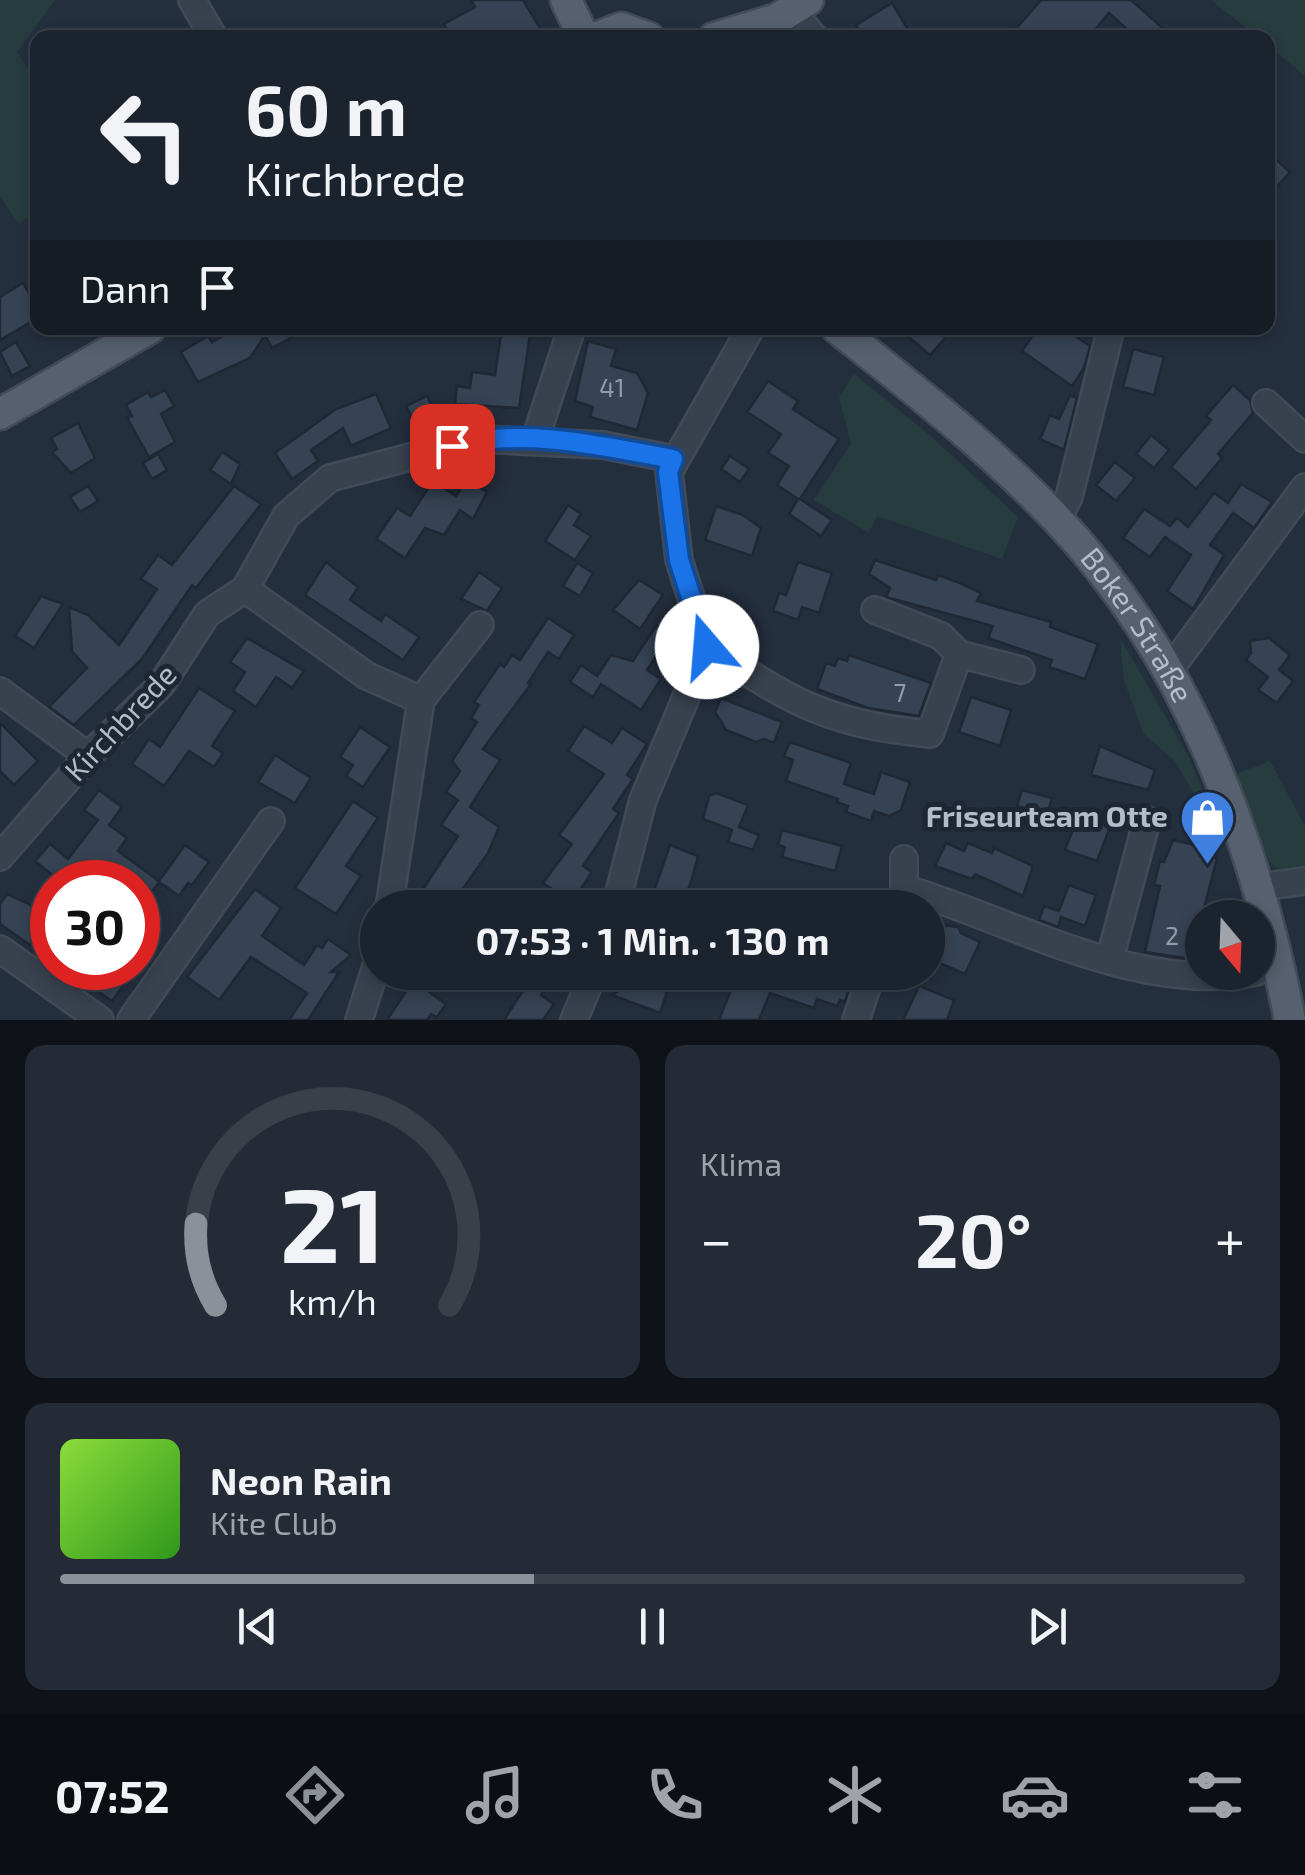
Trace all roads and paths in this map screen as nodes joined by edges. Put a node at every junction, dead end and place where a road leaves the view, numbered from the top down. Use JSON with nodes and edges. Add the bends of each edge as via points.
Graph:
{"nodes":[{"id":1,"x":192,"y":0,"type":"edge"},
{"id":2,"x":566,"y":0,"type":"edge"},
{"id":3,"x":584,"y":0,"type":"edge"},
{"id":4,"x":799,"y":6,"type":"edge"},
{"id":5,"x":209,"y":30,"type":"edge"},
{"id":6,"x":592,"y":30,"type":"edge"},
{"id":7,"x":594,"y":30,"type":"edge"},
{"id":8,"x":743,"y":30,"type":"edge"},
{"id":9,"x":811,"y":30,"type":"edge"},
{"id":10,"x":138,"y":335,"type":"edge"},
{"id":11,"x":569,"y":335,"type":"edge"},
{"id":12,"x":747,"y":335,"type":"edge"},
{"id":13,"x":846,"y":335,"type":"edge"},
{"id":14,"x":1109,"y":335,"type":"edge"},
{"id":15,"x":1266,"y":403,"type":"dead end"},
{"id":16,"x":0,"y":414,"type":"edge"},
{"id":17,"x":1305,"y":439,"type":"edge"},
{"id":18,"x":536,"y":440,"type":"junction"},
{"id":19,"x":673,"y":459,"type":"junction"},
{"id":20,"x":1305,"y":487,"type":"edge"},
{"id":21,"x":1058,"y":519,"type":"junction"},
{"id":22,"x":245,"y":589,"type":"junction"},
{"id":23,"x":876,"y":610,"type":"dead end"},
{"id":24,"x":480,"y":625,"type":"dead end"},
{"id":25,"x":707,"y":647,"type":"junction"},
{"id":26,"x":959,"y":654,"type":"junction"},
{"id":27,"x":1021,"y":670,"type":"dead end"},
{"id":28,"x":1168,"y":672,"type":"junction"},
{"id":29,"x":0,"y":691,"type":"edge"},
{"id":30,"x":421,"y":700,"type":"junction"},
{"id":31,"x":88,"y":756,"type":"junction"},
{"id":32,"x":1147,"y":820,"type":"dead end"},
{"id":33,"x":271,"y":821,"type":"dead end"},
{"id":34,"x":0,"y":857,"type":"edge"},
{"id":35,"x":904,"y":859,"type":"dead end"},
{"id":36,"x":1305,"y":880,"type":"edge"},
{"id":37,"x":1260,"y":887,"type":"junction"},
{"id":38,"x":391,"y":890,"type":"edge"},
{"id":39,"x":620,"y":890,"type":"edge"},
{"id":40,"x":901,"y":890,"type":"edge"},
{"id":41,"x":1261,"y":900,"type":"edge"},
{"id":42,"x":945,"y":903,"type":"edge"},
{"id":43,"x":0,"y":949,"type":"edge"},
{"id":44,"x":1110,"y":958,"type":"junction"},
{"id":45,"x":1185,"y":974,"type":"edge"},
{"id":46,"x":368,"y":990,"type":"edge"},
{"id":47,"x":586,"y":990,"type":"edge"},
{"id":48,"x":866,"y":990,"type":"edge"},
{"id":49,"x":1274,"y":990,"type":"edge"},
{"id":50,"x":100,"y":1020,"type":"edge"},
{"id":51,"x":131,"y":1020,"type":"edge"},
{"id":52,"x":359,"y":1020,"type":"edge"},
{"id":53,"x":574,"y":1020,"type":"edge"},
{"id":54,"x":856,"y":1020,"type":"edge"},
{"id":55,"x":1290,"y":1020,"type":"edge"}],
"edges":[{"from":1,"to":5,"type":"street"},
{"from":2,"to":6,"type":"main road"},
{"from":3,"to":7,"type":"main road"},
{"from":4,"to":8,"type":"main road"},
{"from":4,"to":9,"type":"street"},
{"from":10,"to":16,"type":"main road"},
{"from":11,"to":18,"type":"street"},
{"from":12,"to":19,"type":"street"},
{"from":13,"to":21,"type":"main road","name":"Boker Straße","via":[[946,414]]},
{"from":14,"to":21,"type":"street"},
{"from":15,"to":17,"type":"street"},
{"from":18,"to":19,"type":"street","name":"Kirchbrede"},
{"from":18,"to":22,"type":"street","name":"Kirchbrede","via":[[479,439],[339,472],[286,516]]},
{"from":19,"to":25,"type":"street","via":[[668,472],[679,560]]},
{"from":20,"to":28,"type":"street"},
{"from":21,"to":28,"type":"main road","name":"Boker Straße","via":[[1117,592]]},
{"from":22,"to":30,"type":"street","via":[[367,676]]},
{"from":22,"to":31,"type":"street","name":"Kirchbrede","via":[[202,618],[170,674]]},
{"from":23,"to":26,"type":"street","via":[[941,636]]},
{"from":24,"to":30,"type":"street"},
{"from":25,"to":26,"type":"street","via":[[803,708],[865,728],[930,734]]},
{"from":25,"to":39,"type":"street","via":[[643,800]]},
{"from":26,"to":27,"type":"street"},
{"from":28,"to":37,"type":"main road","name":"Boker Straße","via":[[1224,778]]},
{"from":29,"to":31,"type":"street"},
{"from":30,"to":38,"type":"street"},
{"from":31,"to":34,"type":"street","name":"Kirchbrede"},
{"from":32,"to":44,"type":"street"},
{"from":33,"to":51,"type":"street"},
{"from":35,"to":40,"type":"street"},
{"from":36,"to":37,"type":"street"},
{"from":37,"to":41,"type":"main road","name":"Boker Straße"},
{"from":42,"to":44,"type":"street","via":[[1048,943]]},
{"from":43,"to":50,"type":"street"},
{"from":44,"to":45,"type":"street"},
{"from":46,"to":52,"type":"street"},
{"from":47,"to":53,"type":"street"},
{"from":48,"to":54,"type":"street"},
{"from":49,"to":55,"type":"main road","name":"Boker Straße"}]}
